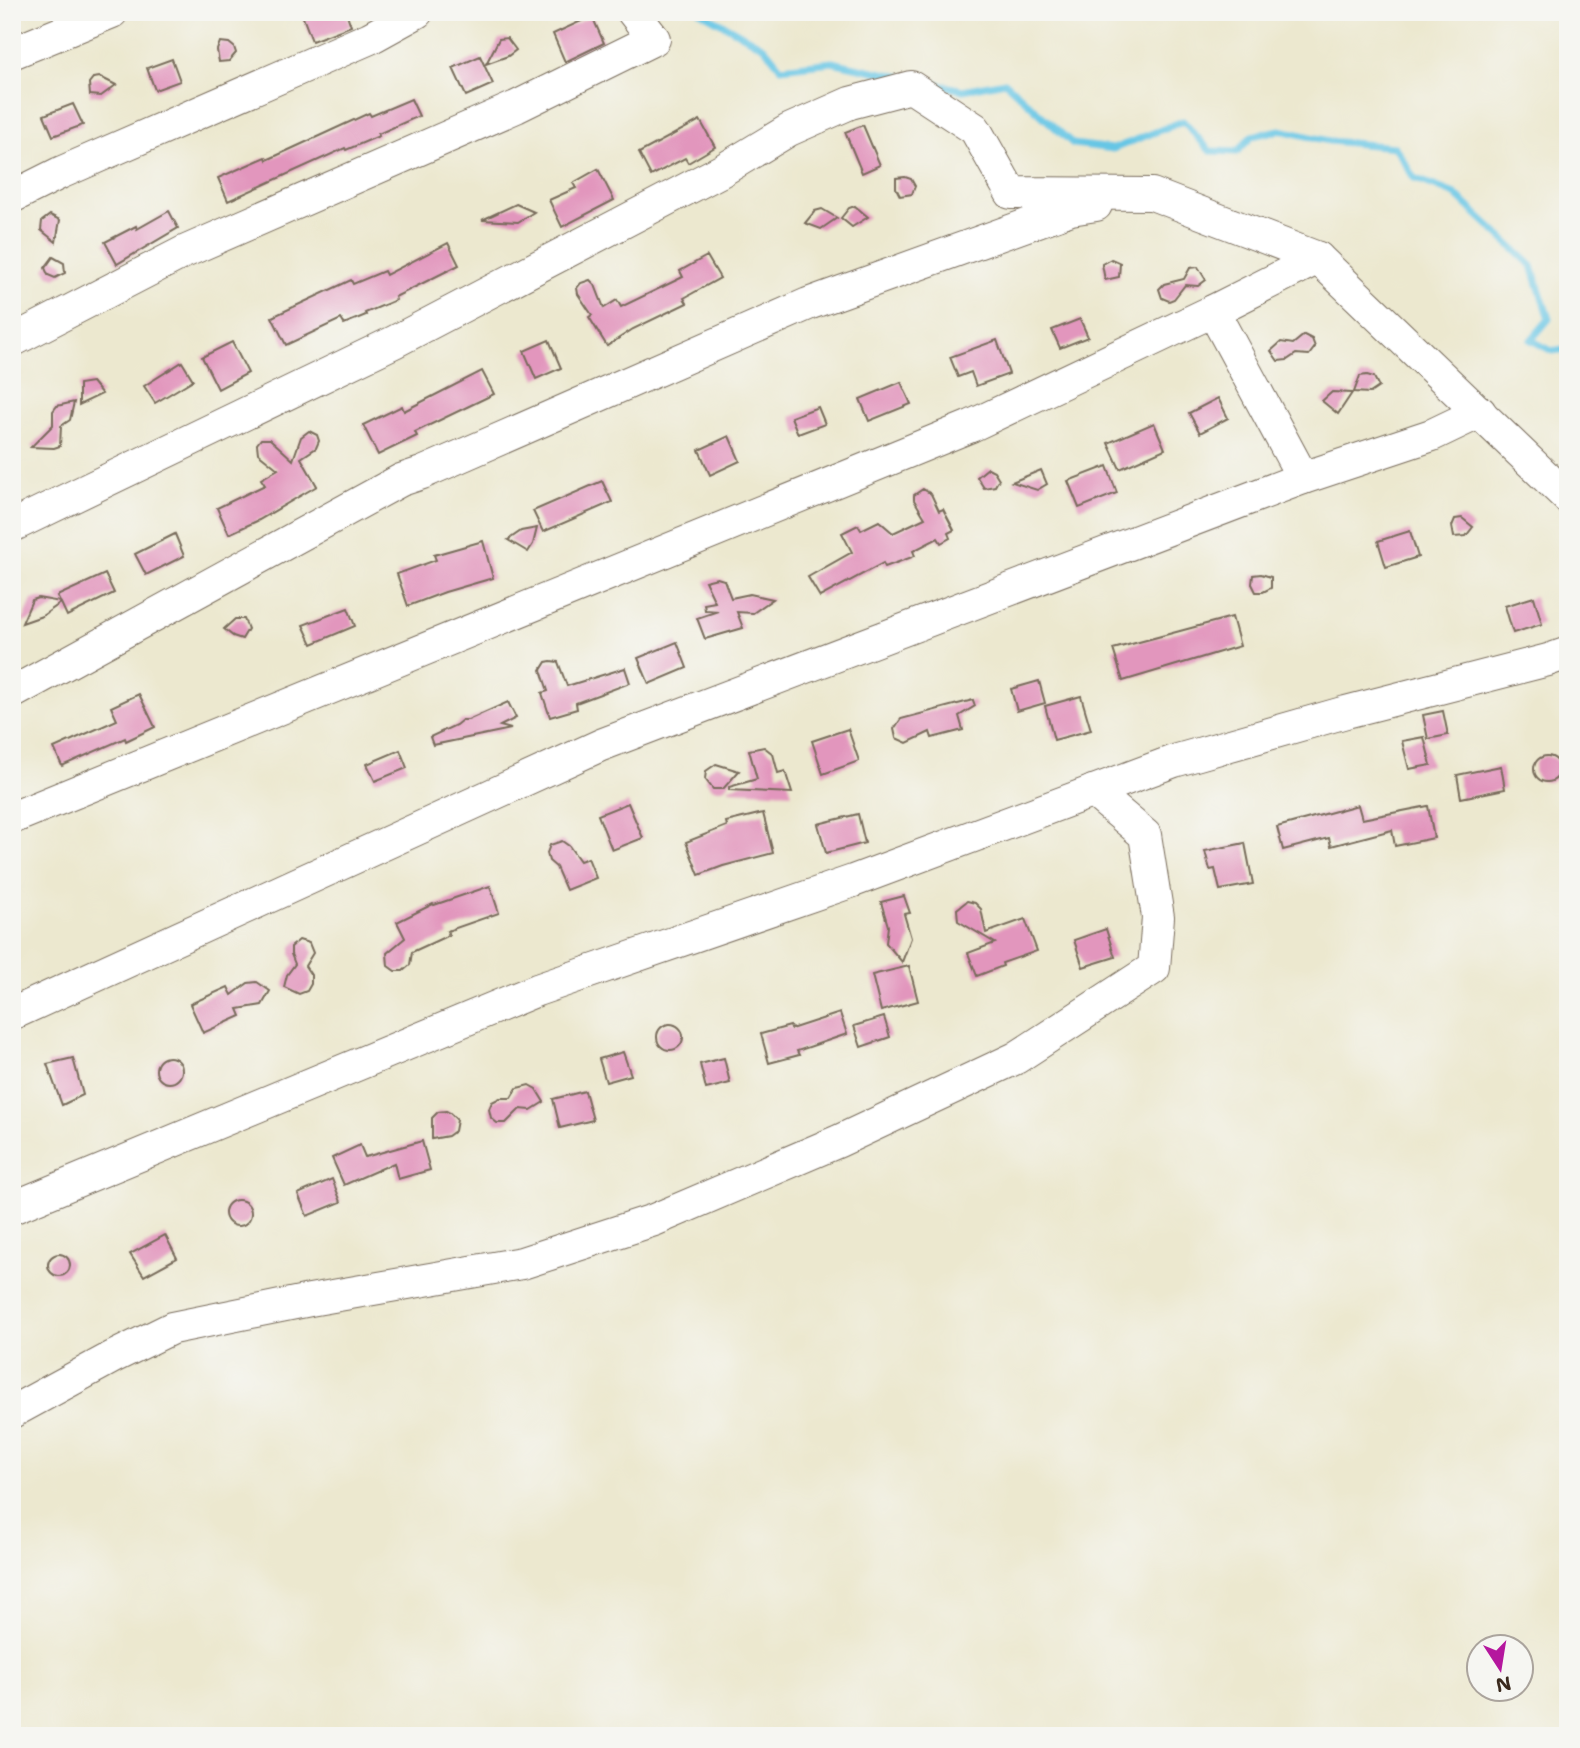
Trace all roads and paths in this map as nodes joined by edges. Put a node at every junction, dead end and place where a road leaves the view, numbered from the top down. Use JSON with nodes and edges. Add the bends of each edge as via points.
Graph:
{"nodes":[{"id":1,"x":112,"y":12,"type":"edge"},
{"id":2,"x":417,"y":12,"type":"edge"},
{"id":3,"x":633,"y":12,"type":"edge"},
{"id":4,"x":12,"y":53,"type":"edge"},
{"id":5,"x":1152,"y":194,"type":"junction"},
{"id":6,"x":12,"y":197,"type":"edge"},
{"id":7,"x":1318,"y":258,"type":"junction"},
{"id":8,"x":1213,"y":311,"type":"junction"},
{"id":9,"x":12,"y":341,"type":"edge"},
{"id":10,"x":1480,"y":412,"type":"junction"},
{"id":11,"x":1303,"y":478,"type":"junction"},
{"id":12,"x":1568,"y":498,"type":"edge"},
{"id":13,"x":12,"y":526,"type":"edge"},
{"id":14,"x":1568,"y":653,"type":"edge"},
{"id":15,"x":12,"y":693,"type":"edge"},
{"id":16,"x":1093,"y":791,"type":"junction"},
{"id":17,"x":12,"y":818,"type":"edge"},
{"id":18,"x":12,"y":1014,"type":"edge"},
{"id":19,"x":12,"y":1208,"type":"edge"},
{"id":20,"x":12,"y":1412,"type":"edge"}],
"edges":[{"from":1,"to":4,"type":"street"},
{"from":2,"to":6,"type":"street","via":[[370,38]]},
{"from":3,"to":9,"type":"street","via":[[654,39],[516,107],[184,252]]},
{"from":5,"to":7,"type":"street"},
{"from":5,"to":13,"type":"street","via":[[1011,193],[975,129],[911,87],[850,103],[789,130],[394,342]]},
{"from":5,"to":15,"type":"street","via":[[1071,209],[808,304],[401,480]]},
{"from":7,"to":8,"type":"street"},
{"from":7,"to":10,"type":"street"},
{"from":8,"to":11,"type":"street"},
{"from":8,"to":17,"type":"street","via":[[971,426]]},
{"from":10,"to":11,"type":"street","via":[[1432,435]]},
{"from":10,"to":12,"type":"street"},
{"from":11,"to":18,"type":"street","via":[[601,745]]},
{"from":14,"to":16,"type":"street","via":[[1174,761]]},
{"from":16,"to":19,"type":"street","via":[[853,881],[537,990]]},
{"from":16,"to":20,"type":"street","via":[[1145,835],[1158,917],[1154,968],[1016,1058],[654,1220],[522,1263],[173,1328]]}]}
